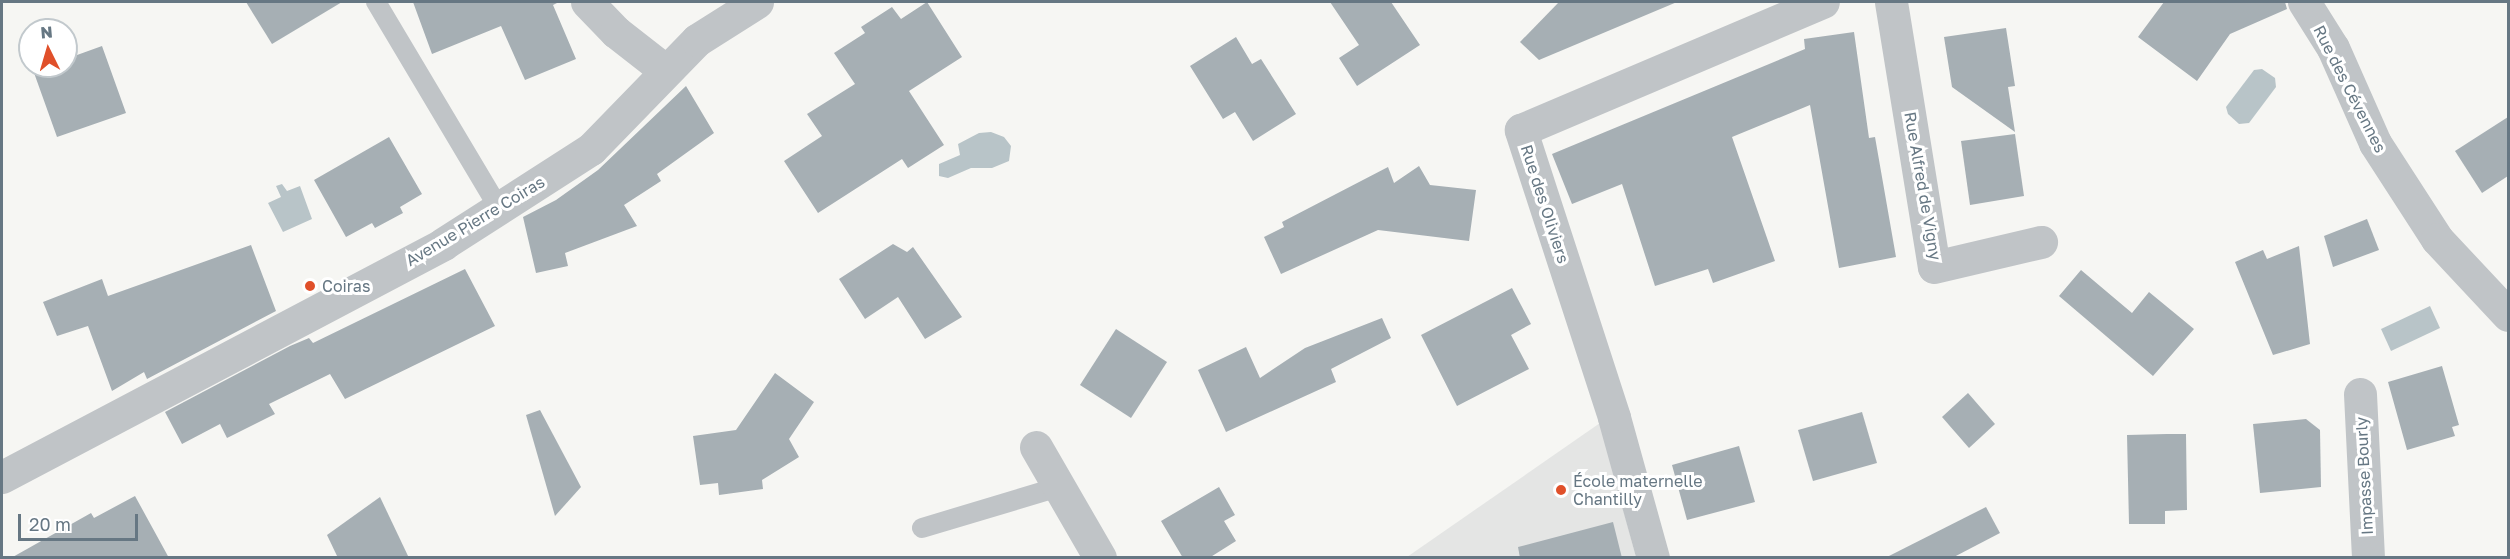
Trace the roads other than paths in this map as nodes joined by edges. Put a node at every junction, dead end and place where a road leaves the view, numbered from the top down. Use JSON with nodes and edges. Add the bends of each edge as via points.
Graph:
{"nodes":[{"id":1,"x":376,"y":2,"type":"edge"},
{"id":2,"x":587,"y":2,"type":"edge"},
{"id":3,"x":757,"y":2,"type":"edge"},
{"id":4,"x":1823,"y":2,"type":"edge"},
{"id":5,"x":1891,"y":2,"type":"edge"},
{"id":6,"x":2304,"y":2,"type":"edge"},
{"id":7,"x":666,"y":71,"type":"junction"},
{"id":8,"x":499,"y":208,"type":"junction"},
{"id":9,"x":2041,"y":242,"type":"dead end"},
{"id":10,"x":2508,"y":315,"type":"edge"},
{"id":11,"x":2361,"y":394,"type":"dead end"},
{"id":12,"x":1036,"y":447,"type":"dead end"},
{"id":13,"x":2,"y":477,"type":"edge"},
{"id":14,"x":1059,"y":487,"type":"junction"},
{"id":15,"x":922,"y":528,"type":"dead end"},
{"id":16,"x":1089,"y":552,"type":"edge"},
{"id":17,"x":1653,"y":558,"type":"edge"},
{"id":18,"x":2368,"y":558,"type":"edge"}],
"edges":[{"from":1,"to":8,"type":"lane"},
{"from":2,"to":7,"type":"street","via":[[616,32]]},
{"from":3,"to":7,"type":"street","name":"Avenue Pierre Coiras","via":[[697,40]]},
{"from":4,"to":17,"type":"street","name":"Rue des Oliviers","via":[[1521,130],[1614,417]]},
{"from":5,"to":9,"type":"street","name":"Rue Alfred de Vigny","via":[[1934,267]]},
{"from":6,"to":10,"type":"street","name":"Rue des Cévennes","via":[[2333,48],[2375,143],[2437,239]]},
{"from":7,"to":8,"type":"street","name":"Avenue Pierre Coiras","via":[[591,149]]},
{"from":8,"to":13,"type":"street","name":"Avenue Pierre Coiras","via":[[443,244]]},
{"from":11,"to":18,"type":"street","name":"Impasse Bourly"},
{"from":12,"to":14,"type":"street"},
{"from":14,"to":15,"type":"lane"},
{"from":14,"to":16,"type":"street"}]}
